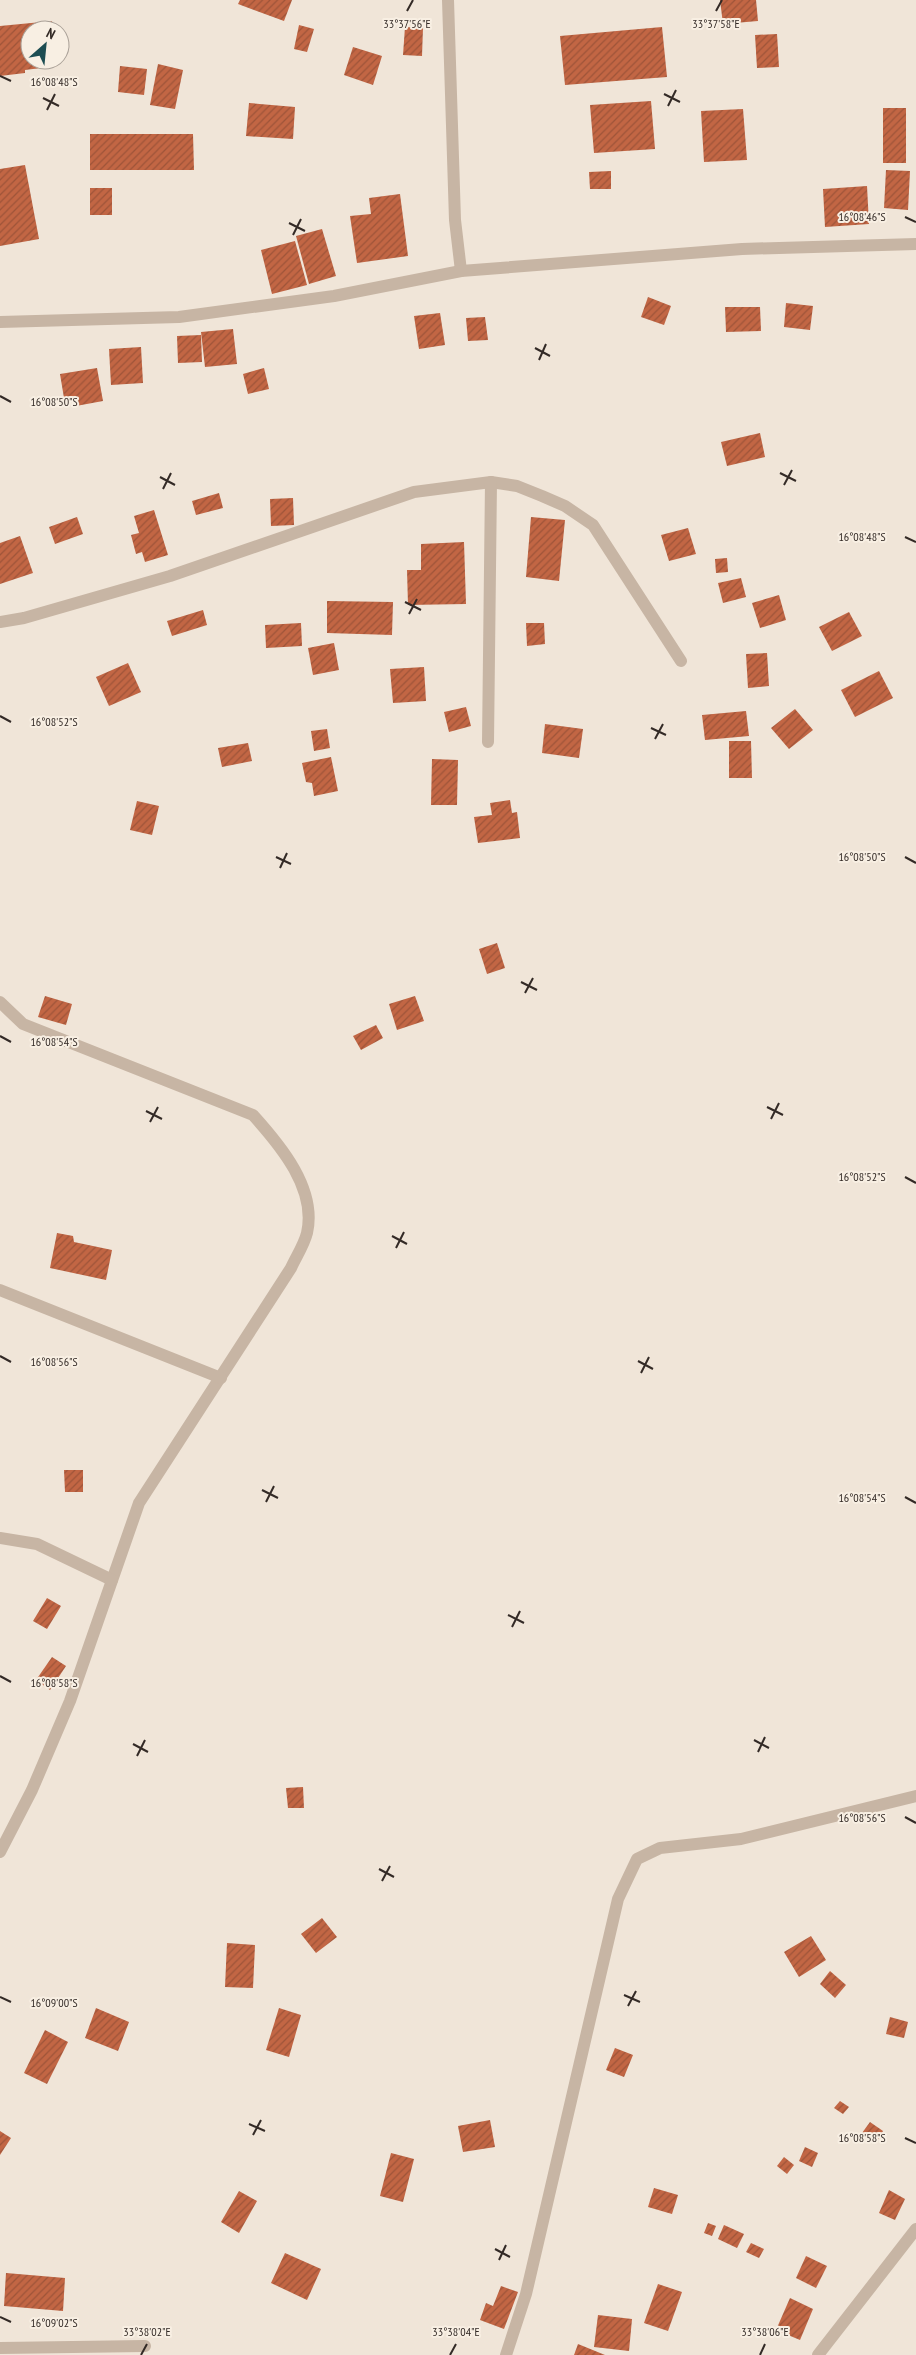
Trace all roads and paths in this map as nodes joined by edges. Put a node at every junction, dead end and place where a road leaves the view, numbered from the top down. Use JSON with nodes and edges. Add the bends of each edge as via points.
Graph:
{"nodes":[{"id":1,"x":448,"y":0,"type":"edge"},
{"id":2,"x":916,"y":244,"type":"edge"},
{"id":3,"x":461,"y":271,"type":"junction"},
{"id":4,"x":0,"y":322,"type":"edge"},
{"id":5,"x":491,"y":482,"type":"junction"},
{"id":6,"x":0,"y":622,"type":"edge"},
{"id":7,"x":681,"y":661,"type":"dead end"},
{"id":8,"x":488,"y":742,"type":"dead end"},
{"id":9,"x":0,"y":1002,"type":"edge"},
{"id":10,"x":0,"y":1290,"type":"edge"},
{"id":11,"x":221,"y":1378,"type":"junction"},
{"id":12,"x":0,"y":1538,"type":"edge"},
{"id":13,"x":112,"y":1580,"type":"junction"},
{"id":14,"x":916,"y":1796,"type":"edge"},
{"id":15,"x":0,"y":1852,"type":"edge"},
{"id":16,"x":914,"y":2236,"type":"edge"},
{"id":17,"x":145,"y":2346,"type":"dead end"},
{"id":18,"x":0,"y":2348,"type":"edge"},
{"id":19,"x":506,"y":2355,"type":"edge"},
{"id":20,"x":818,"y":2355,"type":"edge"}],
"edges":[{"from":1,"to":3,"type":"street","via":[[456,220]]},
{"from":2,"to":3,"type":"street","via":[[742,249]]},
{"from":3,"to":4,"type":"street","via":[[334,296],[179,318]]},
{"from":5,"to":6,"type":"street","via":[[414,492],[170,576]]},
{"from":5,"to":7,"type":"street","via":[[516,486],[542,496],[565,506],[593,525]]},
{"from":5,"to":8,"type":"street"},
{"from":9,"to":11,"type":"street","via":[[23,1024],[253,1115],[277,1142],[298,1178],[310,1209],[307,1234],[291,1268]]},
{"from":10,"to":11,"type":"street"},
{"from":11,"to":13,"type":"street","via":[[139,1502]]},
{"from":12,"to":13,"type":"street","via":[[37,1544]]},
{"from":13,"to":15,"type":"street","via":[[70,1701],[32,1790]]},
{"from":14,"to":19,"type":"street","via":[[741,1840],[660,1848],[637,1859],[618,1899],[526,2294]]},
{"from":16,"to":20,"type":"street"},
{"from":17,"to":18,"type":"street"}]}
